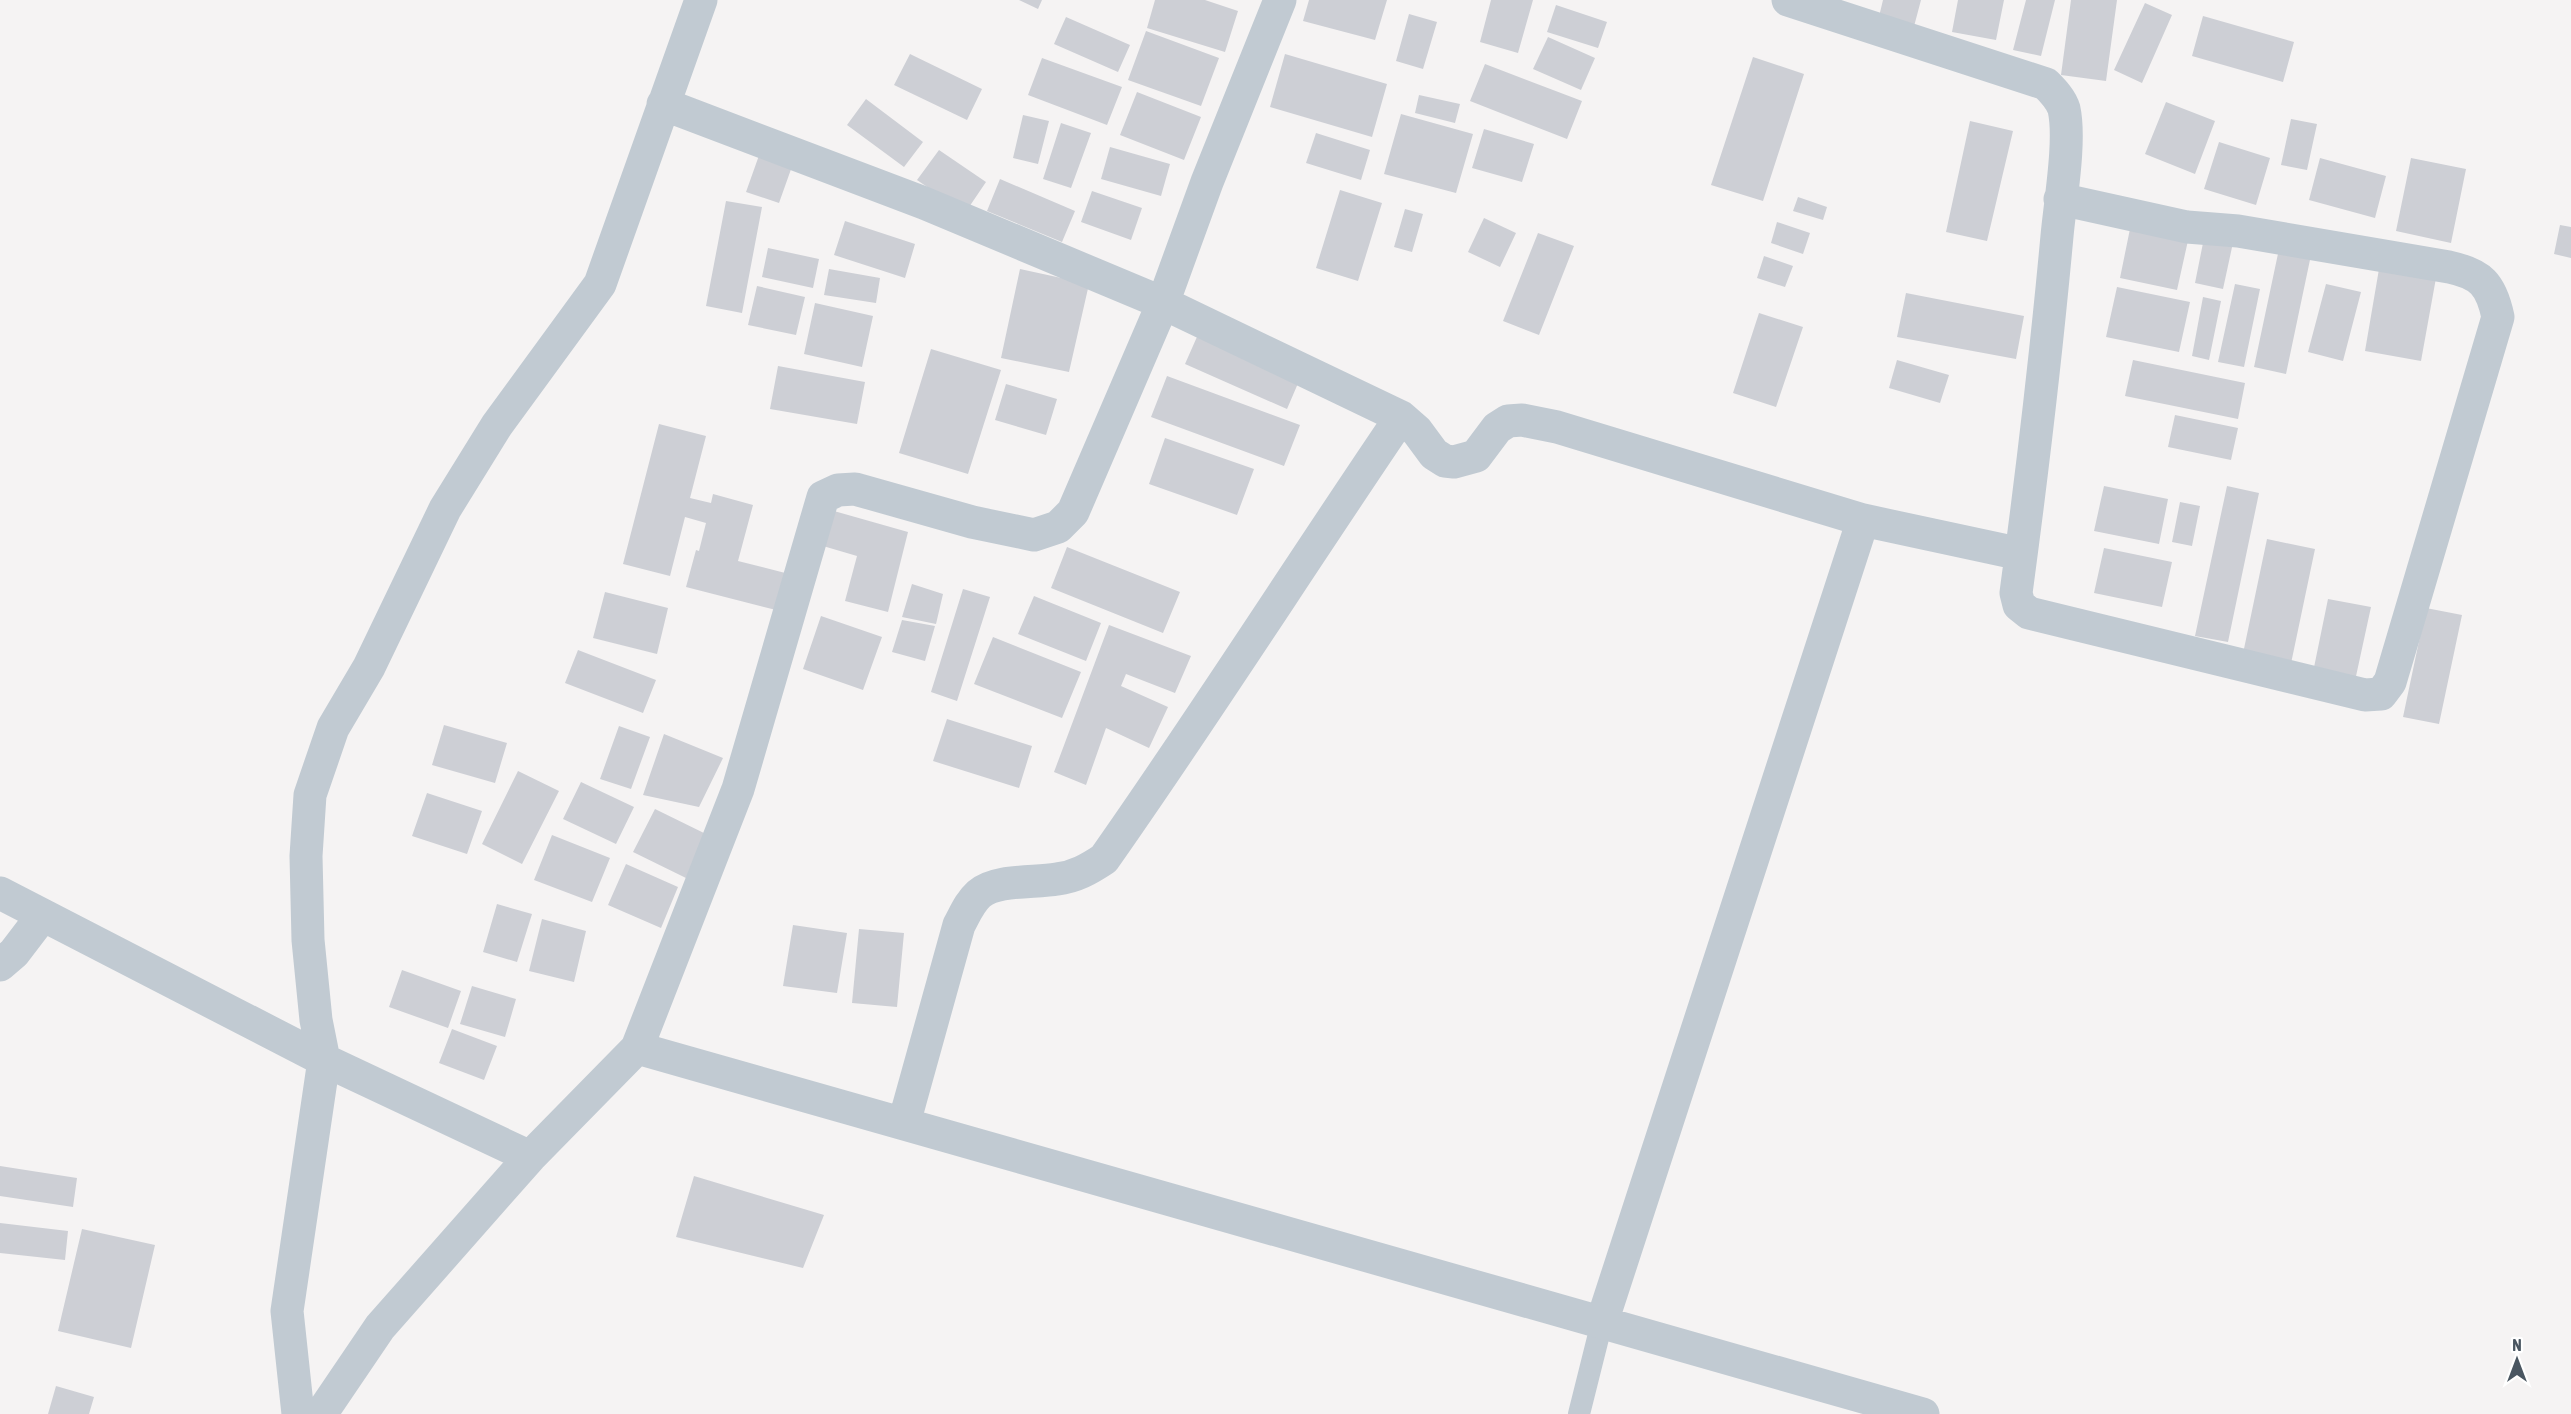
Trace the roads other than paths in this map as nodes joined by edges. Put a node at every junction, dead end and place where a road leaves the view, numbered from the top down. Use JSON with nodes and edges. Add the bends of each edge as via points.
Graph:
{"nodes":[{"id":1,"x":701,"y":0,"type":"edge"},
{"id":2,"x":1280,"y":0,"type":"edge"},
{"id":3,"x":1788,"y":0,"type":"edge"},
{"id":4,"x":663,"y":104,"type":"junction"},
{"id":5,"x":2060,"y":199,"type":"junction"},
{"id":6,"x":1162,"y":303,"type":"junction"},
{"id":7,"x":1401,"y":417,"type":"junction"},
{"id":8,"x":1863,"y":520,"type":"junction"},
{"id":9,"x":2021,"y":554,"type":"junction"},
{"id":10,"x":0,"y":893,"type":"edge"},
{"id":11,"x":43,"y":915,"type":"junction"},
{"id":12,"x":0,"y":965,"type":"edge"},
{"id":13,"x":637,"y":1048,"type":"junction"},
{"id":14,"x":324,"y":1060,"type":"junction"},
{"id":15,"x":904,"y":1123,"type":"junction"},
{"id":16,"x":530,"y":1157,"type":"junction"},
{"id":17,"x":1602,"y":1322,"type":"junction"},
{"id":18,"x":298,"y":1414,"type":"edge"},
{"id":19,"x":321,"y":1414,"type":"edge"},
{"id":20,"x":1580,"y":1414,"type":"edge"},
{"id":21,"x":1923,"y":1414,"type":"edge"}],
"edges":[{"from":1,"to":4,"type":"street"},
{"from":2,"to":6,"type":"street"},
{"from":3,"to":5,"type":"street","via":[[2046,84],[2063,107],[2066,133]]},
{"from":4,"to":6,"type":"street","via":[[924,203]]},
{"from":4,"to":14,"type":"street","via":[[600,284],[497,425],[445,509],[369,667],[333,728],[310,795],[306,856],[308,940]]},
{"from":5,"to":9,"type":"street","via":[[2044,378]]},
{"from":5,"to":9,"type":"street","via":[[2187,226],[2238,231],[2467,271],[2484,281],[2494,298],[2498,317],[2390,682],[2381,694],[2365,695],[2029,613],[2019,605],[2016,593]]},
{"from":6,"to":7,"type":"street"},
{"from":6,"to":13,"type":"street","via":[[1073,512],[1058,526],[1034,535],[855,489],[838,490],[823,497],[738,789]]},
{"from":7,"to":8,"type":"street","via":[[1444,461],[1476,456],[1497,428],[1508,421],[1522,420],[1588,436]]},
{"from":7,"to":15,"type":"street","via":[[1104,859],[1090,869],[1056,880],[995,886],[981,892],[972,902],[959,925]]},
{"from":8,"to":9,"type":"street"},
{"from":8,"to":17,"type":"street"},
{"from":10,"to":11,"type":"street"},
{"from":11,"to":12,"type":"street"},
{"from":11,"to":14,"type":"street"},
{"from":13,"to":15,"type":"street"},
{"from":13,"to":16,"type":"street"},
{"from":14,"to":16,"type":"street"},
{"from":14,"to":18,"type":"street","via":[[287,1311]]},
{"from":15,"to":17,"type":"street"},
{"from":16,"to":19,"type":"street","via":[[380,1327]]},
{"from":17,"to":20,"type":"lane"},
{"from":17,"to":21,"type":"street"}]}
